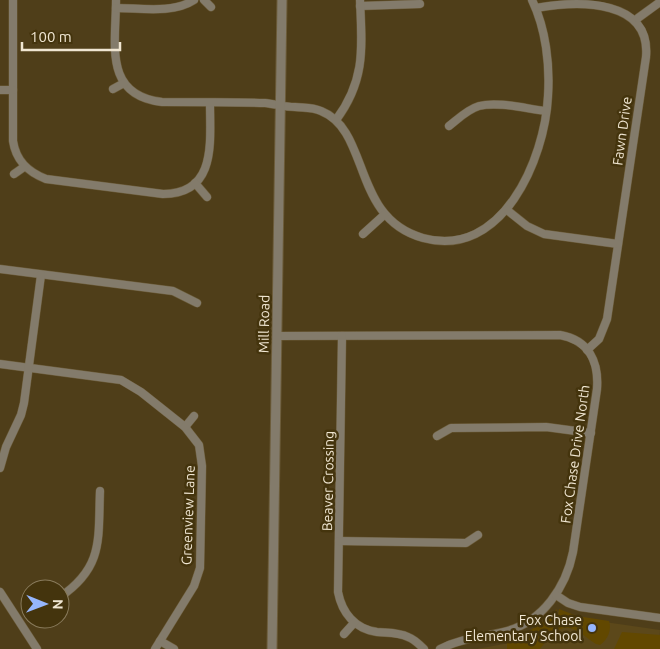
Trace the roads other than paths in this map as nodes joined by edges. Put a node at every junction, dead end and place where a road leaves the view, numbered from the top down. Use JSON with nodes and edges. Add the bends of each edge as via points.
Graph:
{"nodes":[{"id":1,"x":13,"y":0,"type":"edge"},
{"id":2,"x":194,"y":0,"type":"edge"},
{"id":3,"x":204,"y":0,"type":"edge"},
{"id":4,"x":282,"y":0,"type":"edge"},
{"id":5,"x":532,"y":0,"type":"edge"},
{"id":6,"x":660,"y":2,"type":"edge"},
{"id":7,"x":360,"y":3,"type":"edge"},
{"id":8,"x":116,"y":4,"type":"edge"},
{"id":9,"x":420,"y":4,"type":"dead end"},
{"id":10,"x":210,"y":7,"type":"dead end"},
{"id":11,"x":536,"y":8,"type":"junction"},
{"id":12,"x":638,"y":18,"type":"junction"},
{"id":13,"x":124,"y":83,"type":"junction"},
{"id":14,"x":113,"y":89,"type":"dead end"},
{"id":15,"x":0,"y":90,"type":"edge"},
{"id":16,"x":13,"y":90,"type":"junction"},
{"id":17,"x":210,"y":103,"type":"junction"},
{"id":18,"x":281,"y":105,"type":"junction"},
{"id":19,"x":546,"y":111,"type":"junction"},
{"id":20,"x":336,"y":120,"type":"junction"},
{"id":21,"x":449,"y":126,"type":"dead end"},
{"id":22,"x":24,"y":167,"type":"junction"},
{"id":23,"x":14,"y":174,"type":"dead end"},
{"id":24,"x":195,"y":183,"type":"junction"},
{"id":25,"x":207,"y":197,"type":"dead end"},
{"id":26,"x":507,"y":210,"type":"junction"},
{"id":27,"x":384,"y":215,"type":"junction"},
{"id":28,"x":362,"y":234,"type":"dead end"},
{"id":29,"x":618,"y":244,"type":"junction"},
{"id":30,"x":0,"y":269,"type":"edge"},
{"id":31,"x":41,"y":275,"type":"junction"},
{"id":32,"x":198,"y":303,"type":"dead end"},
{"id":33,"x":277,"y":336,"type":"junction"},
{"id":34,"x":342,"y":336,"type":"junction"},
{"id":35,"x":587,"y":350,"type":"junction"},
{"id":36,"x":0,"y":364,"type":"edge"},
{"id":37,"x":29,"y":368,"type":"junction"},
{"id":38,"x":194,"y":416,"type":"dead end"},
{"id":39,"x":185,"y":427,"type":"junction"},
{"id":40,"x":591,"y":433,"type":"junction"},
{"id":41,"x":437,"y":436,"type":"dead end"},
{"id":42,"x":0,"y":468,"type":"edge"},
{"id":43,"x":100,"y":491,"type":"dead end"},
{"id":44,"x":478,"y":535,"type":"dead end"},
{"id":45,"x":339,"y":541,"type":"junction"},
{"id":46,"x":70,"y":589,"type":"edge"},
{"id":47,"x":0,"y":592,"type":"edge"},
{"id":48,"x":556,"y":595,"type":"junction"},
{"id":49,"x":660,"y":618,"type":"edge"},
{"id":50,"x":354,"y":622,"type":"junction"},
{"id":51,"x":344,"y":634,"type":"dead end"},
{"id":52,"x":160,"y":641,"type":"junction"},
{"id":53,"x":37,"y":649,"type":"edge"},
{"id":54,"x":154,"y":649,"type":"edge"},
{"id":55,"x":174,"y":649,"type":"edge"},
{"id":56,"x":272,"y":649,"type":"edge"},
{"id":57,"x":424,"y":649,"type":"edge"},
{"id":58,"x":440,"y":649,"type":"edge"}],
"edges":[{"from":1,"to":16,"type":"street"},
{"from":2,"to":8,"type":"street","via":[[169,8]]},
{"from":3,"to":10,"type":"street"},
{"from":4,"to":18,"type":"street","name":"Mill Road"},
{"from":5,"to":11,"type":"street"},
{"from":6,"to":12,"type":"street"},
{"from":7,"to":9,"type":"street"},
{"from":7,"to":20,"type":"street","via":[[360,70],[350,99]]},
{"from":8,"to":13,"type":"street","via":[[117,68]]},
{"from":11,"to":12,"type":"street","via":[[563,2],[612,1],[631,10]]},
{"from":11,"to":19,"type":"street","via":[[548,70]]},
{"from":12,"to":29,"type":"street","name":"Fawn Drive","via":[[645,35],[646,57]]},
{"from":13,"to":14,"type":"street"},
{"from":13,"to":17,"type":"street","via":[[135,94],[148,100]]},
{"from":15,"to":16,"type":"street"},
{"from":16,"to":22,"type":"street","via":[[13,141]]},
{"from":17,"to":18,"type":"street"},
{"from":17,"to":24,"type":"street","via":[[208,160],[204,173]]},
{"from":18,"to":20,"type":"street","via":[[313,108]]},
{"from":18,"to":33,"type":"street","name":"Mill Road"},
{"from":19,"to":21,"type":"street","via":[[490,104],[470,110]]},
{"from":19,"to":26,"type":"street","via":[[530,170]]},
{"from":20,"to":27,"type":"street","via":[[345,131]]},
{"from":22,"to":23,"type":"street"},
{"from":22,"to":24,"type":"street","via":[[46,179],[163,194],[177,193]]},
{"from":24,"to":25,"type":"street"},
{"from":26,"to":27,"type":"street","via":[[488,228],[450,241],[410,234]]},
{"from":26,"to":29,"type":"street","via":[[527,226],[544,234]]},
{"from":27,"to":28,"type":"street"},
{"from":29,"to":35,"type":"street","name":"Fawn Drive","via":[[608,319],[599,339]]},
{"from":30,"to":31,"type":"street"},
{"from":31,"to":32,"type":"street","via":[[173,291]]},
{"from":31,"to":37,"type":"street"},
{"from":33,"to":34,"type":"street"},
{"from":33,"to":56,"type":"street","name":"Mill Road"},
{"from":34,"to":35,"type":"street","via":[[557,334],[573,338]]},
{"from":34,"to":45,"type":"street","name":"Beaver Crossing"},
{"from":35,"to":40,"type":"street","name":"Fox Chase Drive North","via":[[598,373]]},
{"from":36,"to":37,"type":"street","name":"Greenview Lane"},
{"from":37,"to":39,"type":"street","name":"Greenview Lane","via":[[121,380]]},
{"from":37,"to":42,"type":"street","via":[[21,415]]},
{"from":38,"to":39,"type":"street"},
{"from":39,"to":52,"type":"street","name":"Greenview Lane","via":[[199,445],[202,455],[200,568],[194,586]]},
{"from":40,"to":41,"type":"street","via":[[546,427],[451,428]]},
{"from":40,"to":48,"type":"street","name":"Fox Chase Drive North","via":[[572,558],[567,576]]},
{"from":43,"to":46,"type":"street","via":[[96,553],[83,578]]},
{"from":44,"to":45,"type":"street","via":[[466,543]]},
{"from":45,"to":50,"type":"street","name":"Beaver Crossing","via":[[338,592],[343,609]]},
{"from":47,"to":53,"type":"street","via":[[25,621]]},
{"from":48,"to":49,"type":"street","via":[[580,607]]},
{"from":48,"to":58,"type":"street","name":"Fox Chase Drive North","via":[[538,614],[510,630],[465,639]]},
{"from":50,"to":51,"type":"street"},
{"from":50,"to":57,"type":"street","via":[[370,630],[409,637]]},
{"from":52,"to":54,"type":"street","name":"Greenview Lane"},
{"from":52,"to":55,"type":"street"}]}
